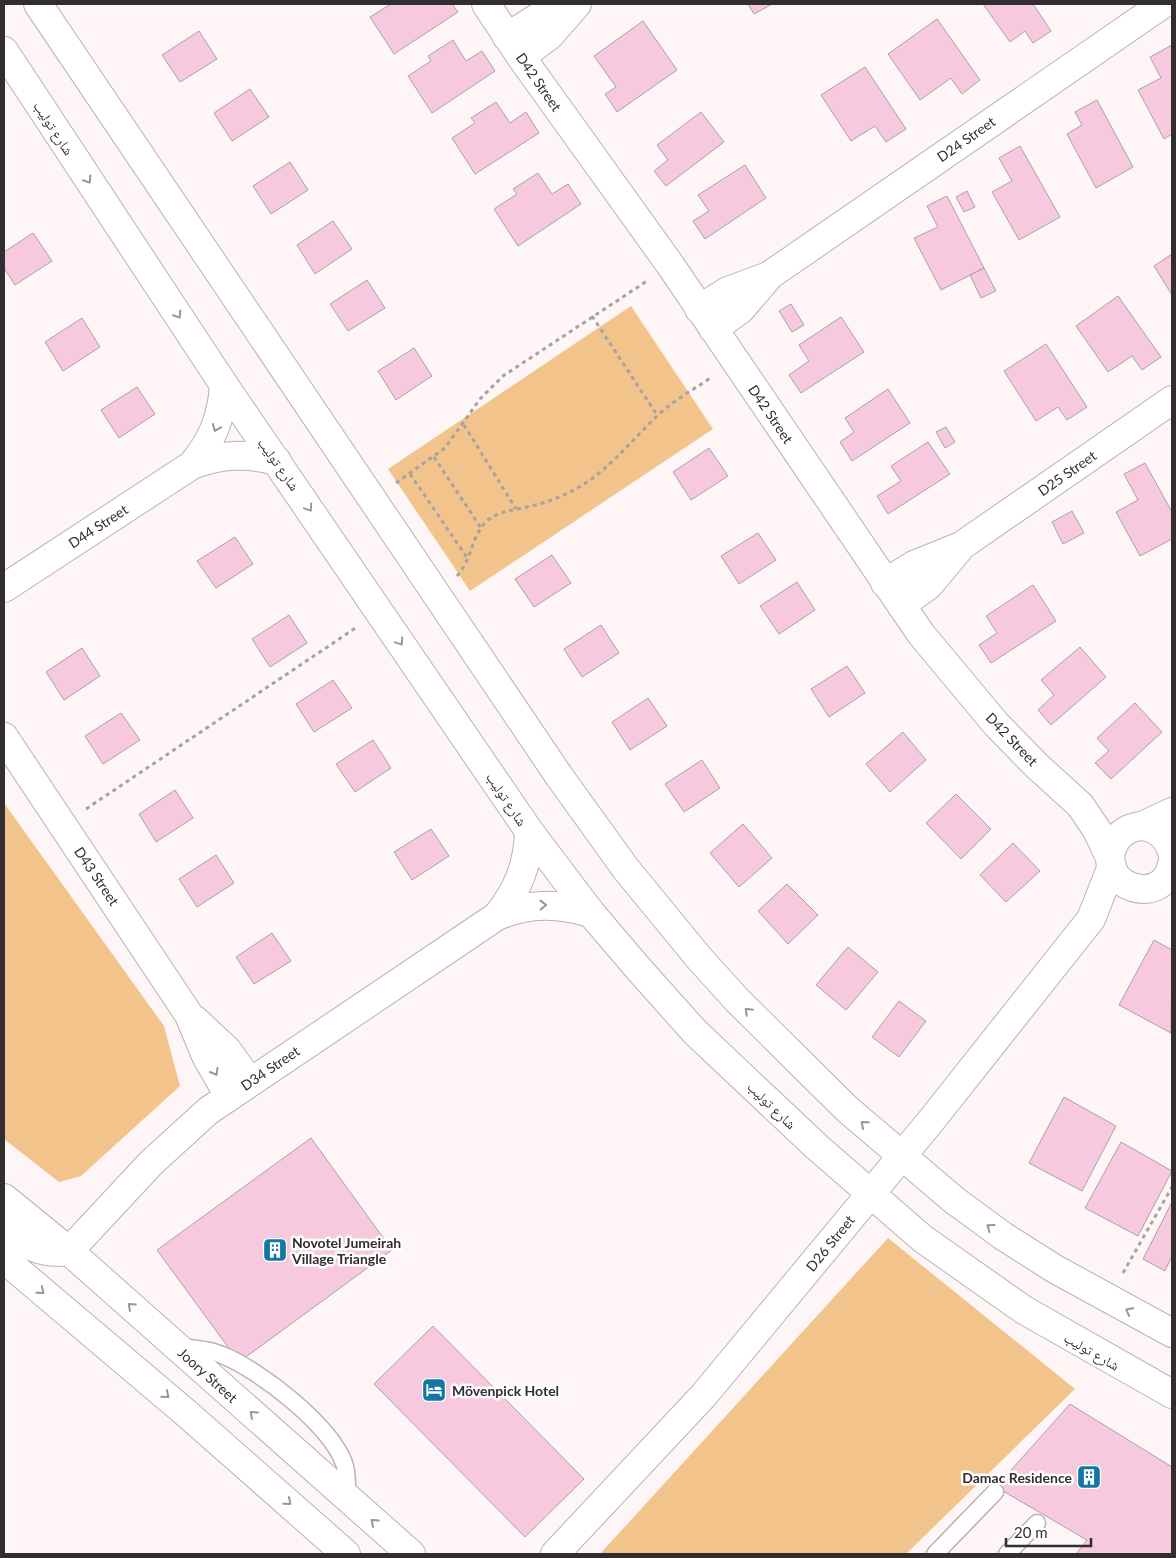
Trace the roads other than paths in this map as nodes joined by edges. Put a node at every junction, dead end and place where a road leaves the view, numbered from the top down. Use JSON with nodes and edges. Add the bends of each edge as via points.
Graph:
{"nodes":[{"id":1,"x":38,"y":4,"type":"edge"},
{"id":2,"x":486,"y":4,"type":"edge"},
{"id":3,"x":577,"y":4,"type":"edge"},
{"id":4,"x":1163,"y":4,"type":"edge"},
{"id":5,"x":514,"y":47,"type":"junction"},
{"id":6,"x":4,"y":51,"type":"edge"},
{"id":7,"x":706,"y":319,"type":"junction"},
{"id":8,"x":224,"y":385,"type":"junction"},
{"id":9,"x":1172,"y":400,"type":"edge"},
{"id":10,"x":277,"y":461,"type":"junction"},
{"id":11,"x":192,"y":465,"type":"junction"},
{"id":12,"x":961,"y":546,"type":"junction"},
{"id":13,"x":885,"y":583,"type":"junction"},
{"id":14,"x":4,"y":588,"type":"edge"},
{"id":15,"x":901,"y":605,"type":"junction"},
{"id":16,"x":4,"y":737,"type":"edge"},
{"id":17,"x":1080,"y":805,"type":"junction"},
{"id":18,"x":1172,"y":812,"type":"edge"},
{"id":19,"x":1139,"y":827,"type":"junction"},
{"id":20,"x":529,"y":831,"type":"junction"},
{"id":21,"x":1172,"y":850,"type":"edge"},
{"id":22,"x":1111,"y":862,"type":"junction"},
{"id":23,"x":1172,"y":864,"type":"edge"},
{"id":24,"x":1153,"y":890,"type":"edge"},
{"id":25,"x":591,"y":913,"type":"junction"},
{"id":26,"x":497,"y":916,"type":"junction"},
{"id":27,"x":1091,"y":919,"type":"junction"},
{"id":28,"x":239,"y":1089,"type":"junction"},
{"id":29,"x":901,"y":1157,"type":"junction"},
{"id":30,"x":870,"y":1195,"type":"junction"},
{"id":31,"x":4,"y":1198,"type":"edge"},
{"id":32,"x":4,"y":1229,"type":"edge"},
{"id":33,"x":69,"y":1251,"type":"junction"},
{"id":34,"x":4,"y":1260,"type":"edge"},
{"id":35,"x":1172,"y":1333,"type":"edge"},
{"id":36,"x":176,"y":1346,"type":"junction"},
{"id":37,"x":1172,"y":1394,"type":"edge"},
{"id":38,"x":995,"y":1492,"type":"dead end"},
{"id":39,"x":347,"y":1498,"type":"junction"},
{"id":40,"x":1037,"y":1523,"type":"dead end"},
{"id":41,"x":346,"y":1554,"type":"edge"},
{"id":42,"x":411,"y":1554,"type":"edge"},
{"id":43,"x":556,"y":1554,"type":"edge"},
{"id":44,"x":935,"y":1554,"type":"edge"},
{"id":45,"x":1007,"y":1554,"type":"edge"}],
"edges":[{"from":29,"to":1,"type":"street","one_way":true,"via":[[750,1014],[662,914],[592,823]]},
{"from":2,"to":5,"type":"street","name":"D42 Street"},
{"from":3,"to":5,"type":"street","via":[[537,18]]},
{"from":4,"to":7,"type":"street","name":"D24 Street","via":[[770,275],[740,309]]},
{"from":5,"to":7,"type":"street","name":"D42 Street"},
{"from":6,"to":8,"type":"street","name":"شارع توليب","one_way":true},
{"from":7,"to":13,"type":"street","name":"D42 Street"},
{"from":8,"to":10,"type":"street","name":"شارع توليب"},
{"from":8,"to":11,"type":"street","name":"D44 Street","one_way":true,"via":[[219,420],[208,444]]},
{"from":9,"to":12,"type":"street","name":"D25 Street"},
{"from":10,"to":11,"type":"street","name":"D44 Street","via":[[260,456],[225,455]]},
{"from":10,"to":20,"type":"street","name":"شارع توليب","one_way":true},
{"from":11,"to":14,"type":"street","name":"D44 Street"},
{"from":12,"to":13,"type":"street","name":"D25 Street","via":[[914,565]]},
{"from":12,"to":15,"type":"street","name":"D25 Street","via":[[929,585]]},
{"from":13,"to":15,"type":"street","name":"D42 Street"},
{"from":15,"to":17,"type":"street","name":"D42 Street","via":[[957,680],[989,716],[1036,766]]},
{"from":16,"to":28,"type":"street","name":"D43 Street","via":[[189,1015],[228,1050]]},
{"from":17,"to":19,"type":"street","name":"D42 Street"},
{"from":17,"to":22,"type":"street","name":"D42 Street","via":[[1097,830]]},
{"from":18,"to":19,"type":"street"},
{"from":19,"to":21,"type":"street","name":"D42 Street","via":[[1161,833]]},
{"from":19,"to":22,"type":"street","name":"D26 Street","via":[[1117,838]]},
{"from":20,"to":25,"type":"street","name":"شارع توليب"},
{"from":20,"to":26,"type":"street","name":"D34 Street","via":[[522,877]]},
{"from":22,"to":24,"type":"street","name":"D42 Street","via":[[1114,873],[1124,884]]},
{"from":22,"to":27,"type":"street","name":"D26 Street"},
{"from":23,"to":24,"type":"street","name":"D26 Street","via":[[1164,880]]},
{"from":24,"to":27,"type":"street","name":"D26 Street"},
{"from":26,"to":25,"type":"street","name":"D34 Street","one_way":true,"via":[[527,906],[543,905],[559,905]]},
{"from":25,"to":30,"type":"street","name":"شارع توليب","via":[[695,1032]]},
{"from":26,"to":28,"type":"street","name":"D34 Street"},
{"from":27,"to":29,"type":"street","name":"D26 Street"},
{"from":28,"to":33,"type":"street","name":"D34 Street","via":[[169,1144]]},
{"from":29,"to":30,"type":"street","name":"D26 Street"},
{"from":35,"to":29,"type":"street","one_way":true,"via":[[1055,1270],[1003,1236]]},
{"from":30,"to":37,"type":"street","name":"شارع توليب","via":[[923,1239],[1024,1310]]},
{"from":30,"to":43,"type":"street","name":"D26 Street","via":[[704,1395]]},
{"from":31,"to":33,"type":"street","name":"Joory Street"},
{"from":32,"to":33,"type":"street","via":[[31,1247],[56,1253]]},
{"from":36,"to":33,"type":"street","name":"Joory Street","one_way":true},
{"from":34,"to":41,"type":"street","one_way":true,"via":[[179,1406]]},
{"from":39,"to":36,"type":"street","name":"Joory Street","one_way":true},
{"from":36,"to":39,"type":"lane","via":[[215,1352],[239,1362],[296,1405],[326,1434],[339,1452],[347,1474]]},
{"from":38,"to":44,"type":"lane"},
{"from":42,"to":39,"type":"street","name":"Joory Street","one_way":true},
{"from":40,"to":45,"type":"lane"}]}
